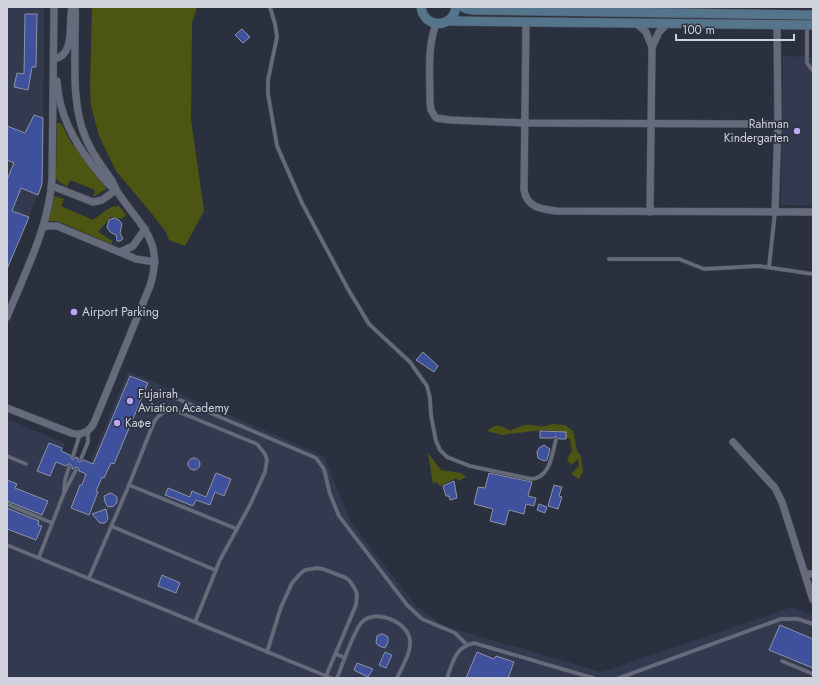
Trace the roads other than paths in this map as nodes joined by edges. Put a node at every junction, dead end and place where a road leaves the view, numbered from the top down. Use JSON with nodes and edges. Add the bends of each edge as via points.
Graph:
{"nodes":[{"id":1,"x":54,"y":7,"type":"edge"},
{"id":2,"x":73,"y":7,"type":"edge"},
{"id":3,"x":270,"y":7,"type":"edge"},
{"id":4,"x":420,"y":7,"type":"edge"},
{"id":5,"x":456,"y":7,"type":"edge"},
{"id":6,"x":463,"y":7,"type":"edge"},
{"id":7,"x":772,"y":7,"type":"edge"},
{"id":8,"x":785,"y":7,"type":"edge"},
{"id":9,"x":535,"y":9,"type":"edge"},
{"id":10,"x":765,"y":14,"type":"junction"},
{"id":11,"x":792,"y":14,"type":"junction"},
{"id":12,"x":813,"y":15,"type":"edge"},
{"id":13,"x":448,"y":21,"type":"junction"},
{"id":14,"x":526,"y":22,"type":"junction"},
{"id":15,"x":436,"y":24,"type":"junction"},
{"id":16,"x":637,"y":24,"type":"junction"},
{"id":17,"x":667,"y":24,"type":"junction"},
{"id":18,"x":777,"y":25,"type":"junction"},
{"id":19,"x":810,"y":25,"type":"edge"},
{"id":20,"x":652,"y":47,"type":"junction"},
{"id":21,"x":54,"y":59,"type":"junction"},
{"id":22,"x":813,"y":71,"type":"edge"},
{"id":23,"x":525,"y":123,"type":"junction"},
{"id":24,"x":651,"y":123,"type":"junction"},
{"id":25,"x":778,"y":124,"type":"junction"},
{"id":26,"x":52,"y":186,"type":"junction"},
{"id":27,"x":116,"y":190,"type":"junction"},
{"id":28,"x":650,"y":212,"type":"junction"},
{"id":29,"x":775,"y":212,"type":"junction"},
{"id":30,"x":813,"y":212,"type":"edge"},
{"id":31,"x":43,"y":227,"type":"junction"},
{"id":32,"x":145,"y":229,"type":"junction"},
{"id":33,"x":120,"y":252,"type":"junction"},
{"id":34,"x":609,"y":259,"type":"dead end"},
{"id":35,"x":155,"y":262,"type":"junction"},
{"id":36,"x":769,"y":267,"type":"junction"},
{"id":37,"x":813,"y":274,"type":"edge"},
{"id":38,"x":7,"y":317,"type":"edge"},
{"id":39,"x":159,"y":391,"type":"dead end"},
{"id":40,"x":7,"y":408,"type":"edge"},
{"id":41,"x":88,"y":431,"type":"junction"},
{"id":42,"x":80,"y":434,"type":"junction"},
{"id":43,"x":556,"y":439,"type":"dead end"},
{"id":44,"x":733,"y":442,"type":"dead end"},
{"id":45,"x":7,"y":456,"type":"edge"},
{"id":46,"x":73,"y":456,"type":"dead end"},
{"id":47,"x":81,"y":459,"type":"dead end"},
{"id":48,"x":26,"y":464,"type":"dead end"},
{"id":49,"x":69,"y":468,"type":"dead end"},
{"id":50,"x":76,"y":470,"type":"dead end"},
{"id":51,"x":129,"y":485,"type":"junction"},
{"id":52,"x":64,"y":494,"type":"junction"},
{"id":53,"x":7,"y":504,"type":"edge"},
{"id":54,"x":52,"y":523,"type":"junction"},
{"id":55,"x":111,"y":526,"type":"junction"},
{"id":56,"x":237,"y":529,"type":"junction"},
{"id":57,"x":7,"y":545,"type":"edge"},
{"id":58,"x":38,"y":557,"type":"junction"},
{"id":59,"x":215,"y":570,"type":"junction"},
{"id":60,"x":805,"y":574,"type":"junction"},
{"id":61,"x":813,"y":574,"type":"edge"},
{"id":62,"x":89,"y":578,"type":"junction"},
{"id":63,"x":813,"y":600,"type":"edge"},
{"id":64,"x":195,"y":622,"type":"junction"},
{"id":65,"x":813,"y":624,"type":"edge"},
{"id":66,"x":467,"y":645,"type":"junction"},
{"id":67,"x":267,"y":652,"type":"junction"},
{"id":68,"x":336,"y":654,"type":"junction"},
{"id":69,"x":345,"y":658,"type":"junction"},
{"id":70,"x":782,"y":661,"type":"dead end"},
{"id":71,"x":813,"y":674,"type":"edge"},
{"id":72,"x":328,"y":677,"type":"edge"},
{"id":73,"x":337,"y":678,"type":"edge"},
{"id":74,"x":397,"y":678,"type":"edge"},
{"id":75,"x":447,"y":678,"type":"edge"},
{"id":76,"x":593,"y":678,"type":"edge"},
{"id":77,"x":619,"y":678,"type":"edge"}],
"edges":[{"from":1,"to":21,"type":"street"},
{"from":2,"to":21,"type":"street","via":[[68,50]]},
{"from":2,"to":27,"type":"street","via":[[75,89],[79,118],[89,145]]},
{"from":3,"to":43,"type":"lane","via":[[278,37],[268,80],[276,146],[302,203],[369,324],[410,362],[427,386],[436,441],[440,450],[447,457],[470,466],[537,479],[544,474],[550,462]]},
{"from":4,"to":15,"type":"street","via":[[425,18]]},
{"from":5,"to":13,"type":"street"},
{"from":6,"to":9,"type":"street","via":[[474,10]]},
{"from":7,"to":10,"type":"street"},
{"from":8,"to":11,"type":"street"},
{"from":9,"to":10,"type":"street"},
{"from":10,"to":11,"type":"street"},
{"from":11,"to":12,"type":"street"},
{"from":13,"to":14,"type":"street"},
{"from":13,"to":15,"type":"street"},
{"from":14,"to":16,"type":"street"},
{"from":14,"to":23,"type":"street"},
{"from":15,"to":23,"type":"street","via":[[431,47],[430,102],[436,118]]},
{"from":16,"to":17,"type":"street"},
{"from":16,"to":20,"type":"street","via":[[646,32]]},
{"from":17,"to":18,"type":"street"},
{"from":17,"to":20,"type":"street","via":[[659,32]]},
{"from":18,"to":19,"type":"street"},
{"from":18,"to":25,"type":"street"},
{"from":19,"to":22,"type":"lane","via":[[807,63]]},
{"from":20,"to":24,"type":"street"},
{"from":21,"to":26,"type":"street"},
{"from":21,"to":27,"type":"street","via":[[60,105],[69,130],[85,155],[107,183]]},
{"from":23,"to":24,"type":"street"},
{"from":23,"to":28,"type":"street","via":[[524,190],[532,205],[557,211]]},
{"from":24,"to":25,"type":"street"},
{"from":24,"to":28,"type":"street"},
{"from":25,"to":29,"type":"street"},
{"from":26,"to":27,"type":"street","via":[[93,202],[102,200]]},
{"from":26,"to":31,"type":"street"},
{"from":27,"to":32,"type":"street"},
{"from":28,"to":29,"type":"street"},
{"from":29,"to":30,"type":"street"},
{"from":29,"to":36,"type":"lane"},
{"from":31,"to":33,"type":"street","via":[[57,226]]},
{"from":31,"to":38,"type":"street"},
{"from":32,"to":33,"type":"street","via":[[133,246]]},
{"from":32,"to":35,"type":"street","via":[[152,245]]},
{"from":33,"to":35,"type":"street"},
{"from":34,"to":36,"type":"lane","via":[[679,259],[704,269]]},
{"from":35,"to":41,"type":"street","via":[[150,286],[94,424]]},
{"from":36,"to":37,"type":"lane"},
{"from":39,"to":66,"type":"lane","via":[[316,458],[324,469],[339,516],[407,605],[422,619],[455,633]]},
{"from":40,"to":42,"type":"street","via":[[61,430]]},
{"from":41,"to":42,"type":"street"},
{"from":41,"to":47,"type":"lane","via":[[88,442]]},
{"from":42,"to":46,"type":"lane"},
{"from":44,"to":60,"type":"street","via":[[775,488]]},
{"from":45,"to":48,"type":"lane"},
{"from":49,"to":52,"type":"lane"},
{"from":50,"to":52,"type":"lane"},
{"from":51,"to":55,"type":"lane"},
{"from":51,"to":56,"type":"lane"},
{"from":51,"to":56,"type":"lane","via":[[157,417],[167,410],[179,412],[257,444],[265,454],[265,472]]},
{"from":52,"to":54,"type":"lane"},
{"from":53,"to":54,"type":"lane"},
{"from":54,"to":58,"type":"lane"},
{"from":55,"to":59,"type":"lane"},
{"from":55,"to":62,"type":"lane"},
{"from":56,"to":59,"type":"lane"},
{"from":57,"to":58,"type":"lane"},
{"from":58,"to":62,"type":"lane"},
{"from":59,"to":64,"type":"lane"},
{"from":60,"to":61,"type":"street"},
{"from":60,"to":63,"type":"street"},
{"from":62,"to":64,"type":"lane"},
{"from":64,"to":67,"type":"lane"},
{"from":65,"to":77,"type":"lane","via":[[798,619],[781,619]]},
{"from":66,"to":75,"type":"lane","via":[[458,652]]},
{"from":66,"to":76,"type":"lane","via":[[481,644]]},
{"from":67,"to":68,"type":"lane","via":[[281,607],[292,583],[305,570],[317,568],[344,577],[352,584],[357,594],[356,605]]},
{"from":67,"to":72,"type":"lane"},
{"from":68,"to":69,"type":"lane"},
{"from":68,"to":72,"type":"lane"},
{"from":69,"to":73,"type":"lane"},
{"from":69,"to":74,"type":"lane","via":[[361,622],[370,617],[385,617],[404,626],[410,641]]},
{"from":70,"to":71,"type":"lane"}]}
